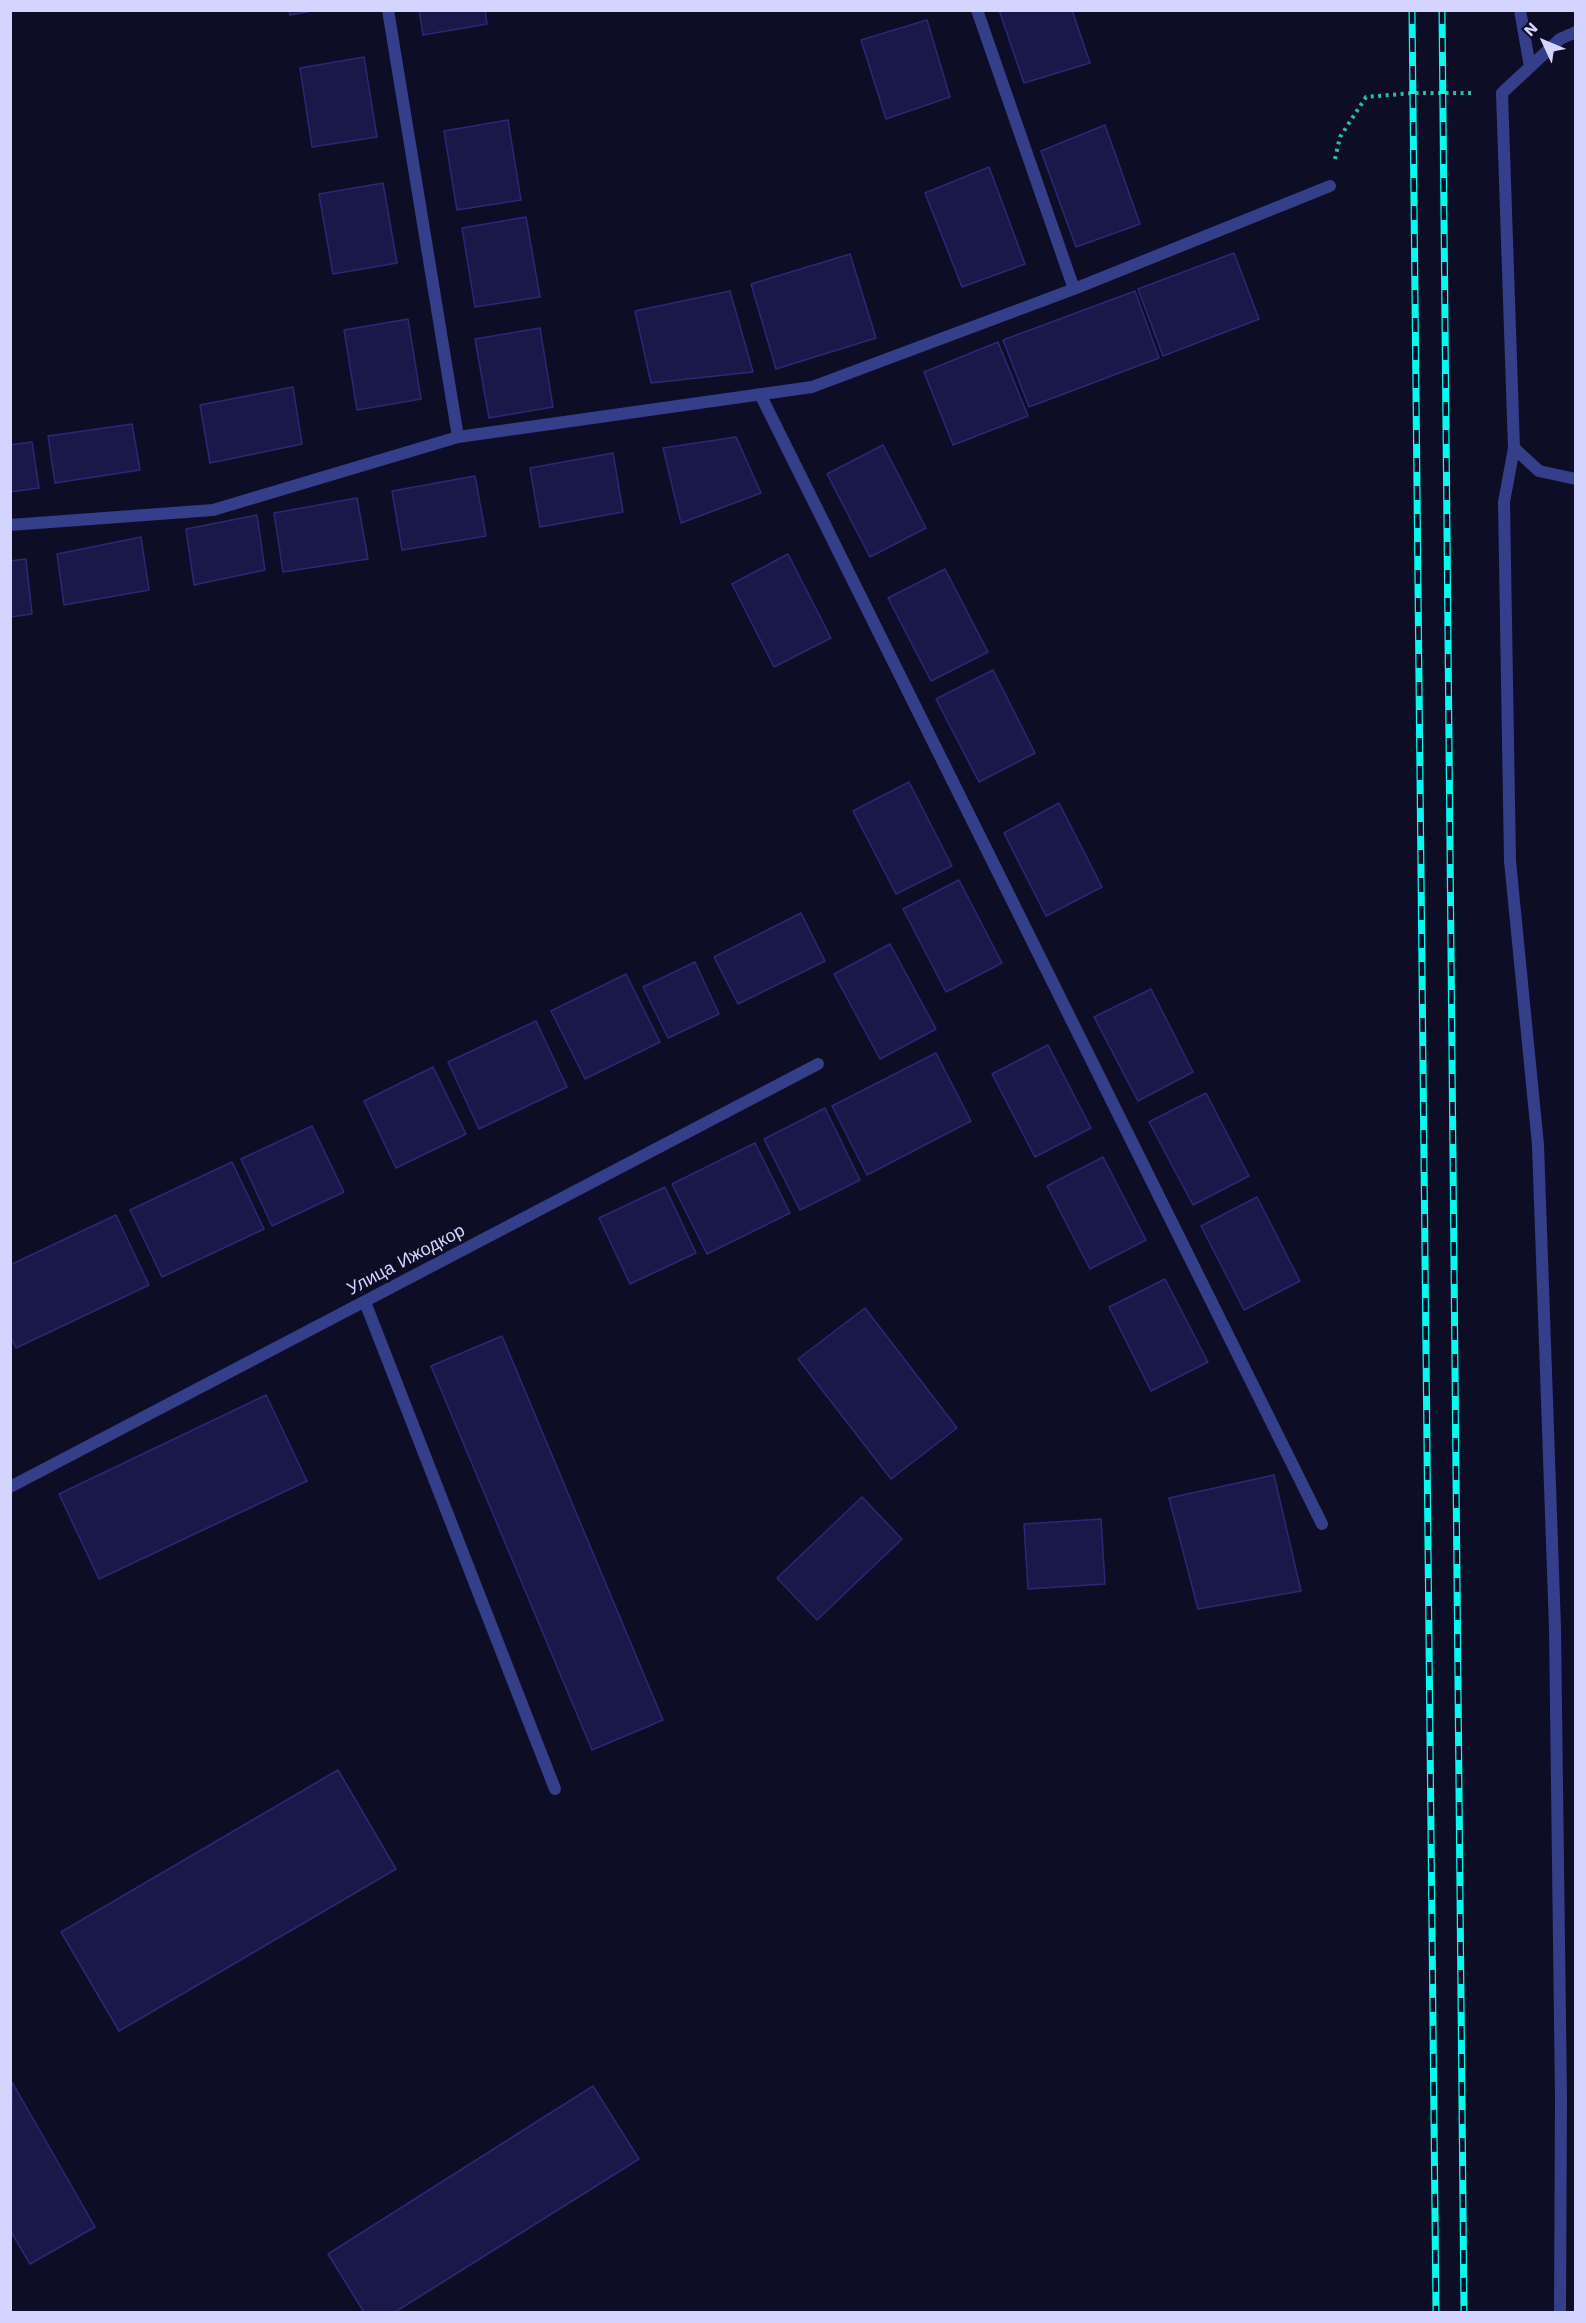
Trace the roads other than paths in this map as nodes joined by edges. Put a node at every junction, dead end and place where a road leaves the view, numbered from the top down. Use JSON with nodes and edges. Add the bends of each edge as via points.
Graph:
{"nodes":[{"id":1,"x":388,"y":10,"type":"edge"},
{"id":2,"x":977,"y":10,"type":"edge"},
{"id":3,"x":1520,"y":10,"type":"edge"},
{"id":4,"x":1575,"y":32,"type":"edge"},
{"id":5,"x":1530,"y":67,"type":"junction"},
{"id":6,"x":1330,"y":186,"type":"road end"},
{"id":7,"x":1074,"y":289,"type":"junction"},
{"id":8,"x":760,"y":394,"type":"junction"},
{"id":9,"x":458,"y":437,"type":"junction"},
{"id":10,"x":1514,"y":448,"type":"junction"},
{"id":11,"x":1575,"y":479,"type":"edge"},
{"id":12,"x":10,"y":525,"type":"edge"},
{"id":13,"x":818,"y":1064,"type":"dead end"},
{"id":14,"x":365,"y":1302,"type":"junction"},
{"id":15,"x":10,"y":1487,"type":"edge"},
{"id":16,"x":1322,"y":1524,"type":"dead end"},
{"id":17,"x":555,"y":1789,"type":"dead end"},
{"id":18,"x":1560,"y":2313,"type":"edge"}],
"edges":[{"from":1,"to":9,"type":"street"},
{"from":2,"to":7,"type":"street"},
{"from":3,"to":5,"type":"street"},
{"from":4,"to":5,"type":"street","via":[[1560,39]]},
{"from":5,"to":10,"type":"street","via":[[1502,93]]},
{"from":6,"to":7,"type":"street"},
{"from":7,"to":8,"type":"street","via":[[812,387]]},
{"from":8,"to":9,"type":"street"},
{"from":8,"to":16,"type":"street"},
{"from":9,"to":12,"type":"street","via":[[213,510]]},
{"from":10,"to":11,"type":"street","via":[[1539,471]]},
{"from":10,"to":18,"type":"street","via":[[1504,502],[1510,861],[1538,1145],[1555,1628]]},
{"from":13,"to":14,"type":"street","name":"Улица Ижодкор"},
{"from":14,"to":15,"type":"street","name":"Улица Ижодкор"},
{"from":14,"to":17,"type":"street"}]}
